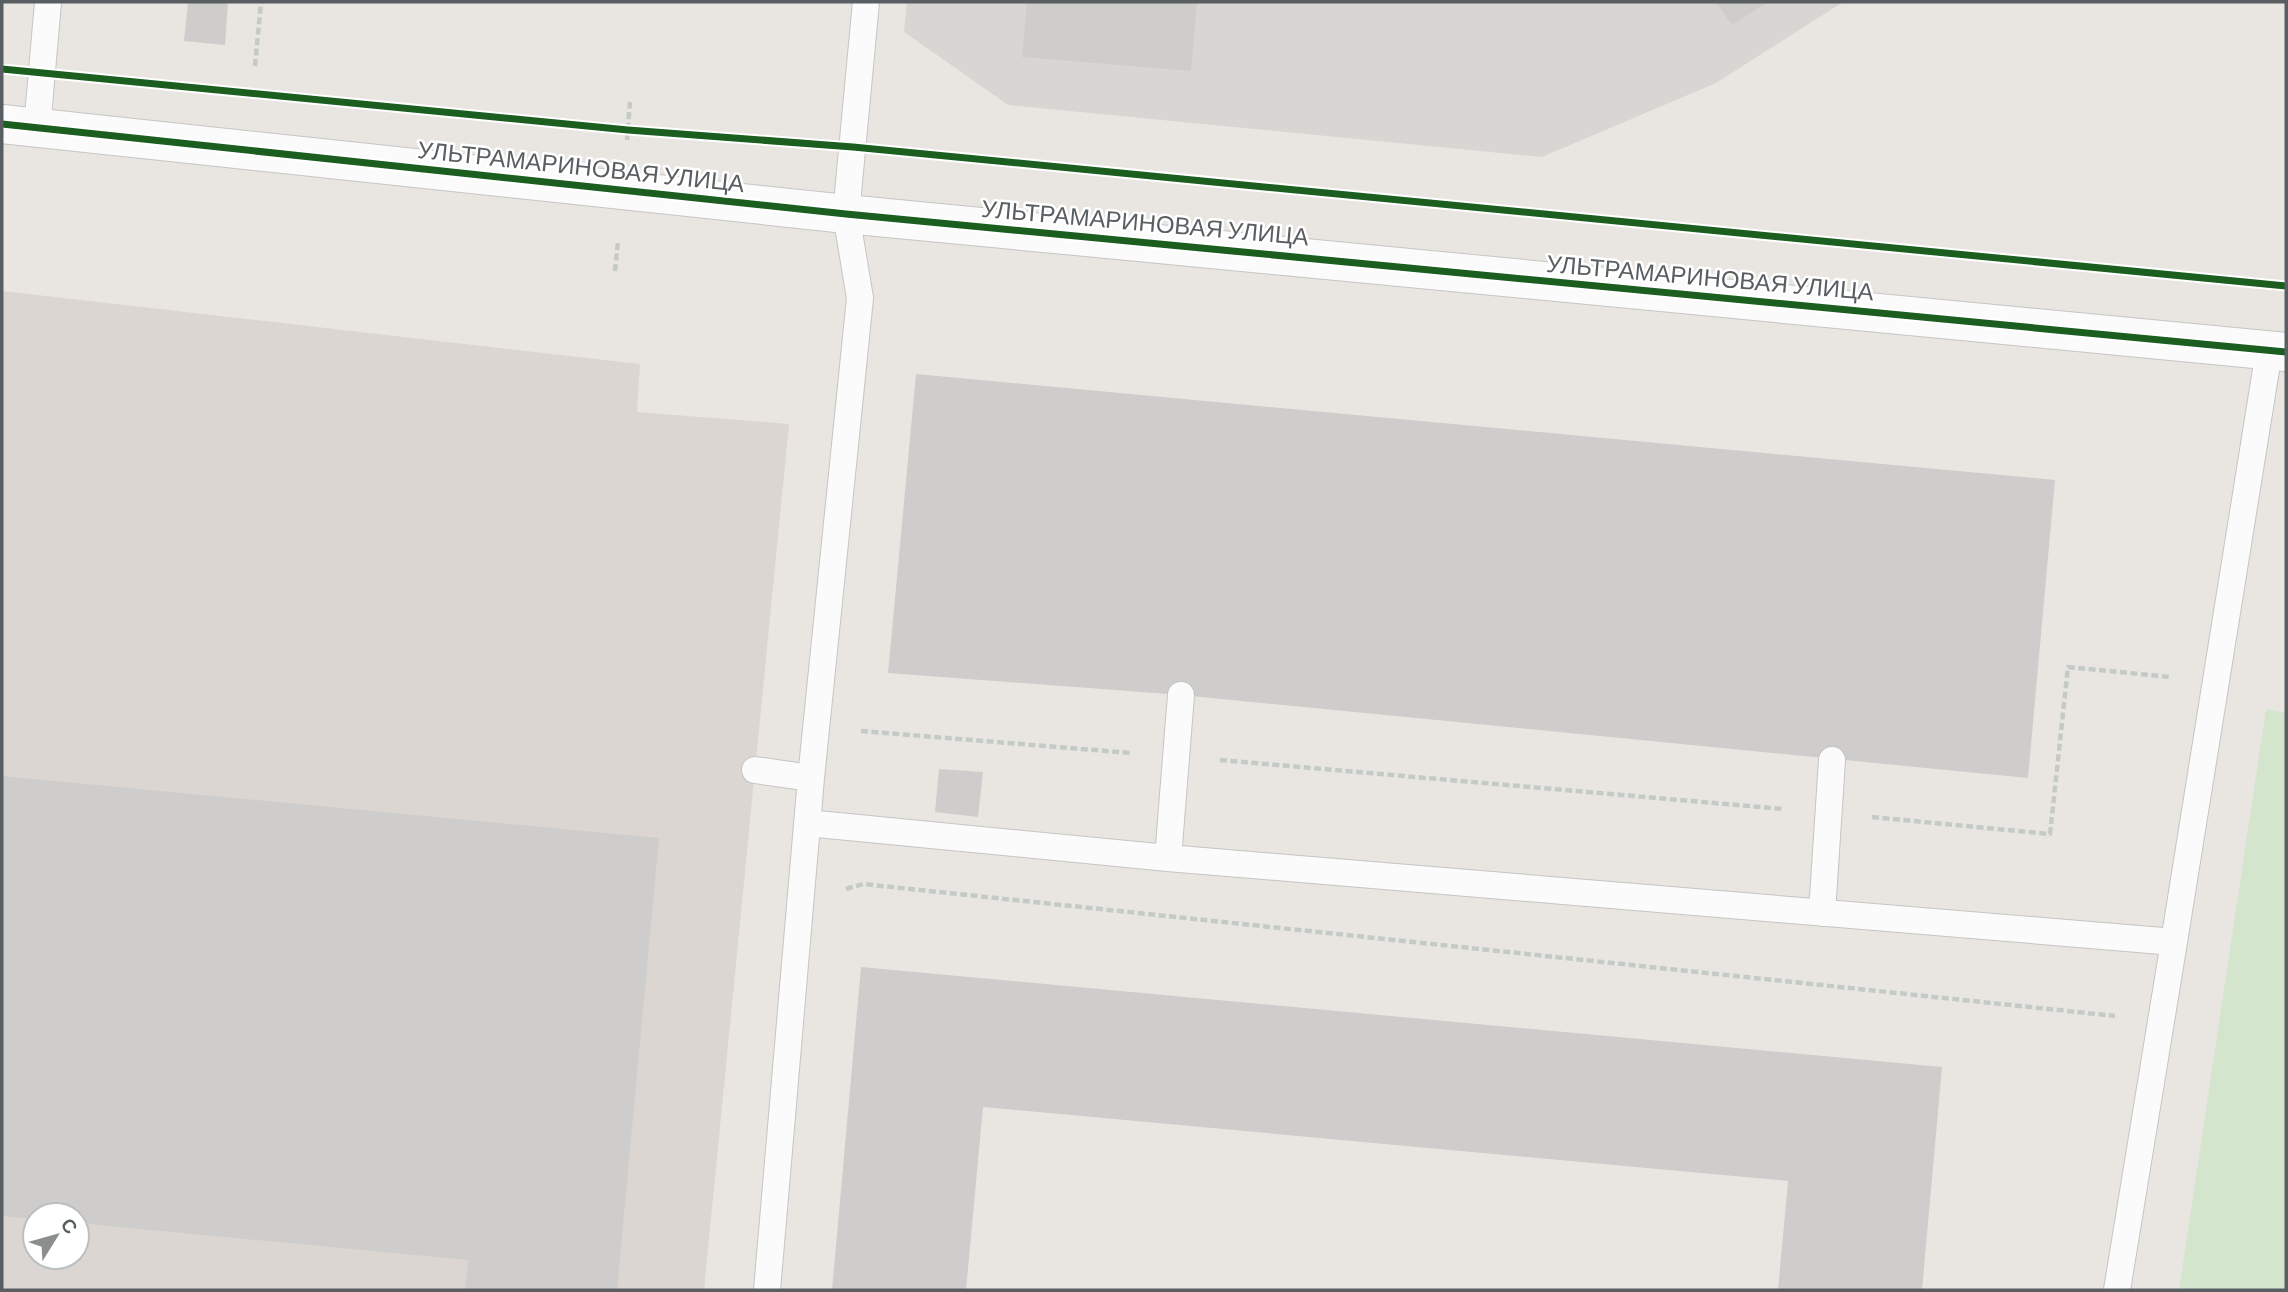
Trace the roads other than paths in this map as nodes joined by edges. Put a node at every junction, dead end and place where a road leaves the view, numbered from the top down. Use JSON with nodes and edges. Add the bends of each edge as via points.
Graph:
{"nodes":[{"id":1,"x":48,"y":2,"type":"edge"},
{"id":2,"x":866,"y":2,"type":"edge"},
{"id":3,"x":19,"y":126,"type":"edge"},
{"id":4,"x":846,"y":214,"type":"junction"},
{"id":5,"x":2278,"y":351,"type":"edge"},
{"id":6,"x":1181,"y":695,"type":"dead end"},
{"id":7,"x":1832,"y":760,"type":"dead end"},
{"id":8,"x":755,"y":770,"type":"dead end"},
{"id":9,"x":811,"y":778,"type":"junction"},
{"id":10,"x":807,"y":823,"type":"junction"},
{"id":11,"x":1168,"y":858,"type":"junction"},
{"id":12,"x":1822,"y":913,"type":"junction"},
{"id":13,"x":2174,"y":942,"type":"junction"},
{"id":14,"x":768,"y":1290,"type":"edge"},
{"id":15,"x":2117,"y":1290,"type":"edge"}],
"edges":[{"from":1,"to":3,"type":"lane"},
{"from":2,"to":4,"type":"lane"},
{"from":3,"to":4,"type":"street","name":"УЛЬТРАМАРИНОВАЯ УЛИЦА"},
{"from":4,"to":5,"type":"street","name":"УЛЬТРАМАРИНОВАЯ УЛИЦА"},
{"from":4,"to":9,"type":"lane","via":[[860,298]]},
{"from":5,"to":13,"type":"lane"},
{"from":6,"to":11,"type":"lane"},
{"from":7,"to":12,"type":"lane"},
{"from":8,"to":9,"type":"lane"},
{"from":9,"to":10,"type":"lane"},
{"from":10,"to":11,"type":"lane"},
{"from":10,"to":14,"type":"lane"},
{"from":11,"to":12,"type":"lane"},
{"from":12,"to":13,"type":"lane"},
{"from":13,"to":15,"type":"lane"}]}
